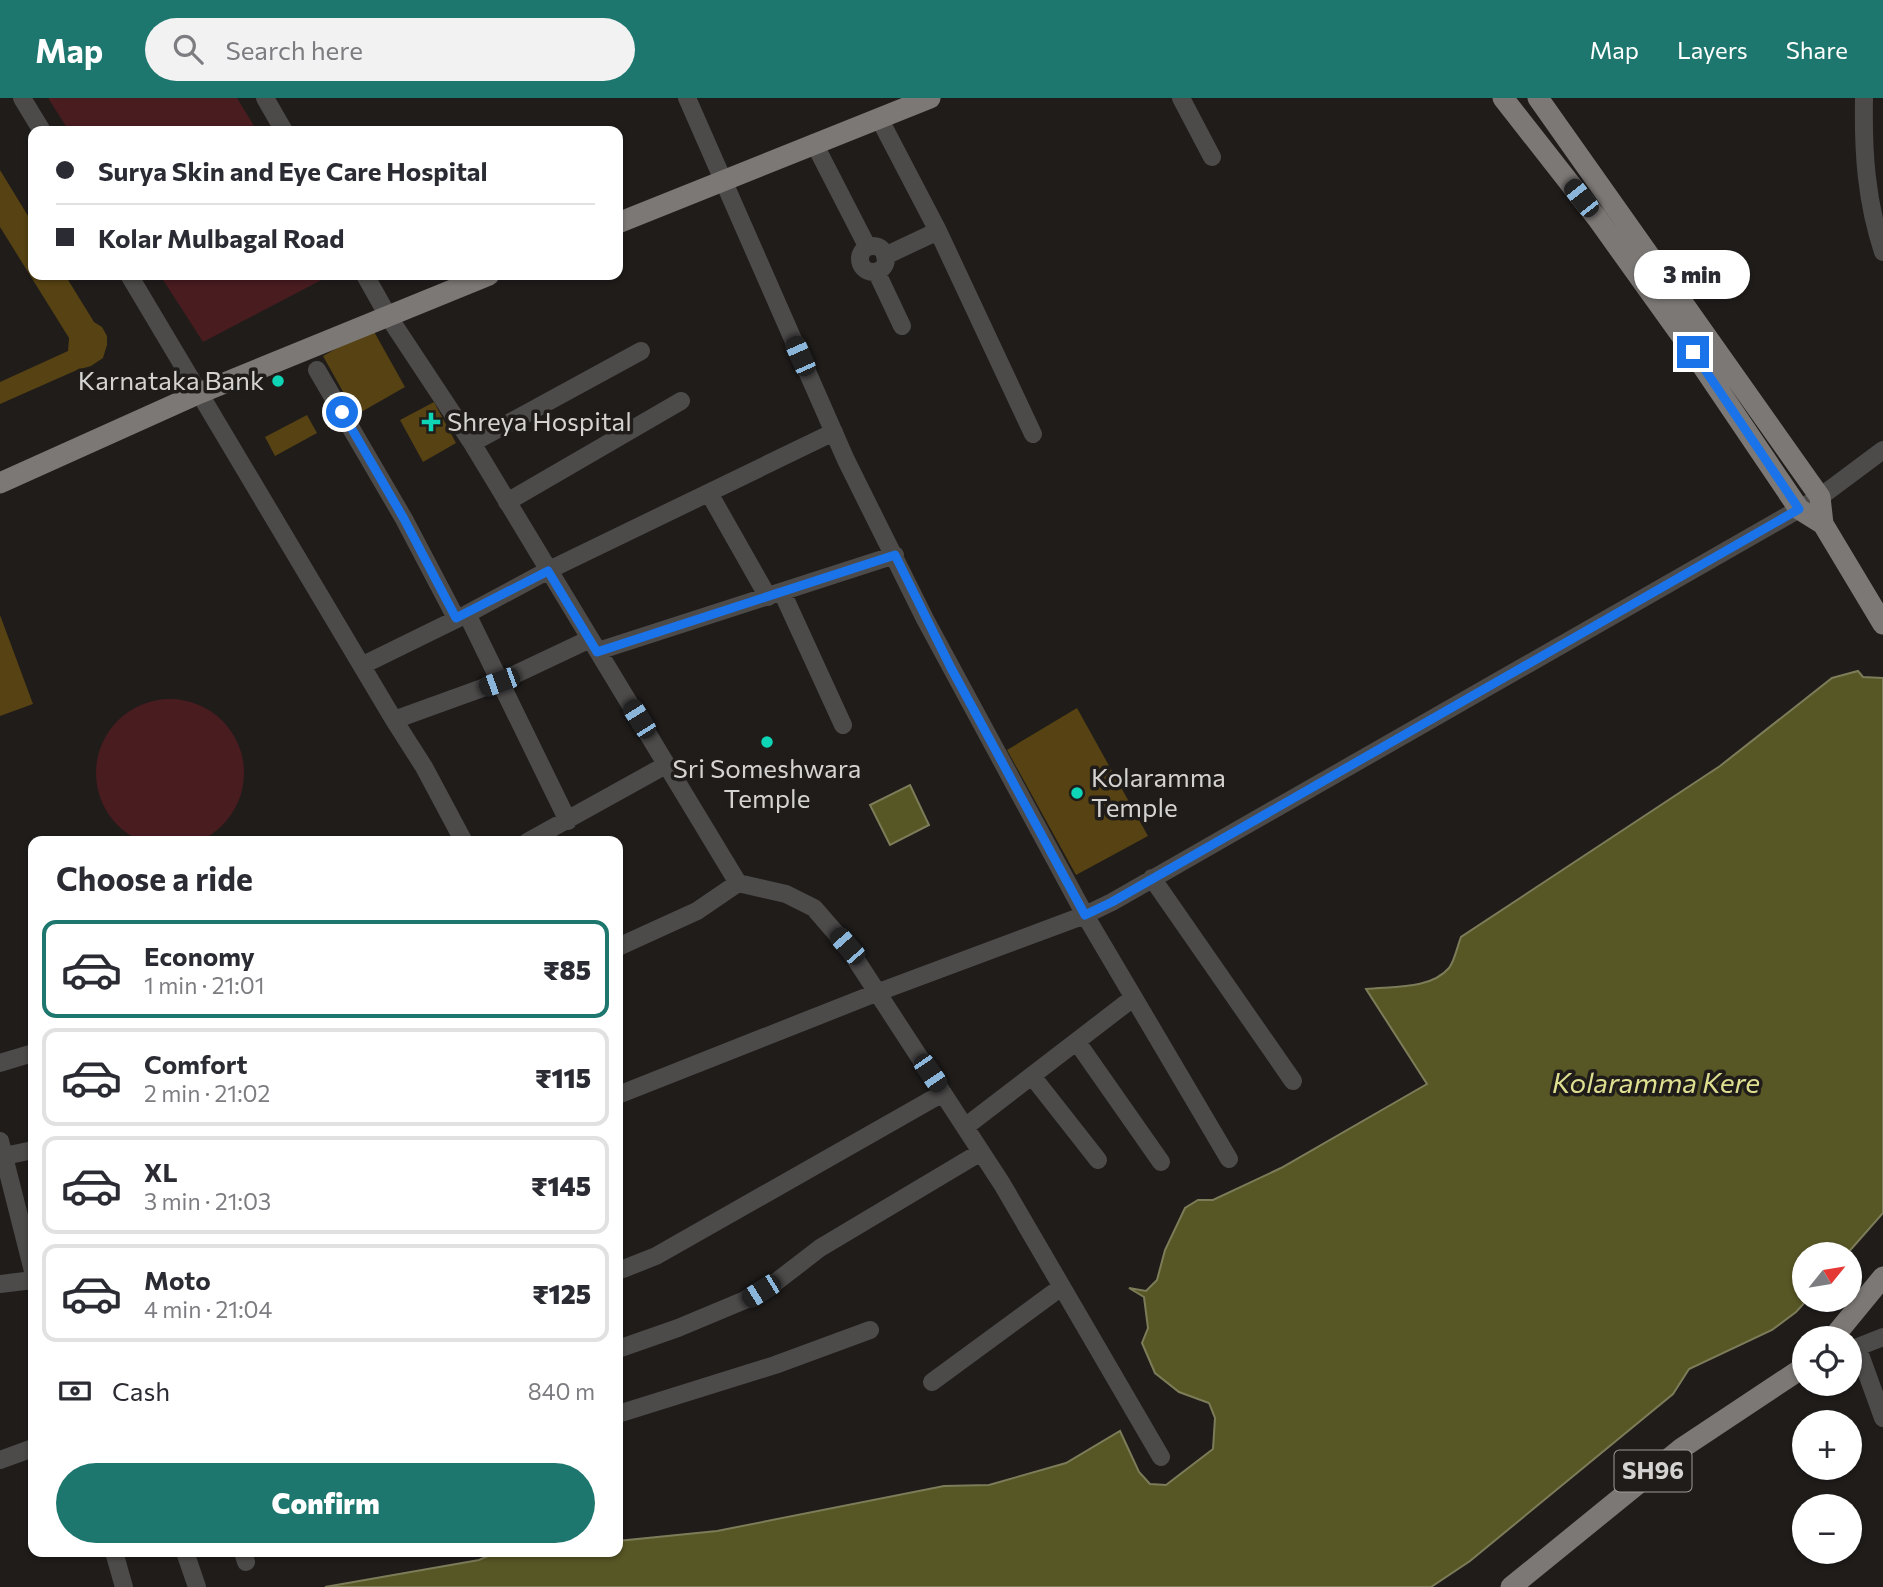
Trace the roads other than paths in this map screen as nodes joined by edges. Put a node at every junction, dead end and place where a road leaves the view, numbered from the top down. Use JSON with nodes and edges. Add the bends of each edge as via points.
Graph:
{"nodes":[{"id":1,"x":22,"y":98,"type":"edge"},
{"id":2,"x":265,"y":98,"type":"edge"},
{"id":3,"x":687,"y":98,"type":"edge"},
{"id":4,"x":930,"y":98,"type":"edge"},
{"id":5,"x":1181,"y":98,"type":"edge"},
{"id":6,"x":1503,"y":98,"type":"edge"},
{"id":7,"x":1538,"y":98,"type":"edge"},
{"id":8,"x":1864,"y":98,"type":"edge"},
{"id":9,"x":878,"y":118,"type":"junction"},
{"id":10,"x":39,"y":126,"type":"edge"},
{"id":11,"x":281,"y":126,"type":"edge"},
{"id":12,"x":814,"y":143,"type":"junction"},
{"id":13,"x":1212,"y":158,"type":"dead end"},
{"id":14,"x":722,"y":180,"type":"junction"},
{"id":15,"x":623,"y":221,"type":"edge"},
{"id":16,"x":938,"y":231,"type":"junction"},
{"id":17,"x":867,"y":246,"type":"junction"},
{"id":18,"x":1883,"y":252,"type":"edge"},
{"id":19,"x":885,"y":256,"type":"junction"},
{"id":20,"x":877,"y":273,"type":"junction"},
{"id":21,"x":132,"y":280,"type":"edge"},
{"id":22,"x":368,"y":280,"type":"edge"},
{"id":23,"x":477,"y":280,"type":"edge"},
{"id":24,"x":388,"y":316,"type":"junction"},
{"id":25,"x":902,"y":326,"type":"dead end"},
{"id":26,"x":641,"y":351,"type":"dead end"},
{"id":27,"x":317,"y":370,"type":"dead end"},
{"id":28,"x":200,"y":393,"type":"junction"},
{"id":29,"x":681,"y":401,"type":"dead end"},
{"id":30,"x":834,"y":432,"type":"junction"},
{"id":31,"x":1033,"y":434,"type":"dead end"},
{"id":32,"x":472,"y":443,"type":"junction"},
{"id":33,"x":1883,"y":450,"type":"edge"},
{"id":34,"x":0,"y":483,"type":"edge"},
{"id":35,"x":709,"y":493,"type":"junction"},
{"id":36,"x":1820,"y":497,"type":"junction"},
{"id":37,"x":507,"y":502,"type":"junction"},
{"id":38,"x":1799,"y":509,"type":"junction"},
{"id":39,"x":1823,"y":524,"type":"junction"},
{"id":40,"x":895,"y":555,"type":"junction"},
{"id":41,"x":548,"y":571,"type":"junction"},
{"id":42,"x":775,"y":595,"type":"junction"},
{"id":43,"x":462,"y":616,"type":"junction"},
{"id":44,"x":1883,"y":624,"type":"edge"},
{"id":45,"x":594,"y":645,"type":"junction"},
{"id":46,"x":363,"y":665,"type":"junction"},
{"id":47,"x":499,"y":682,"type":"junction"},
{"id":48,"x":394,"y":720,"type":"junction"},
{"id":49,"x":843,"y":725,"type":"dead end"},
{"id":50,"x":666,"y":765,"type":"junction"},
{"id":51,"x":568,"y":821,"type":"junction"},
{"id":52,"x":461,"y":836,"type":"edge"},
{"id":53,"x":554,"y":836,"type":"edge"},
{"id":54,"x":1152,"y":878,"type":"junction"},
{"id":55,"x":738,"y":883,"type":"junction"},
{"id":56,"x":1085,"y":915,"type":"junction"},
{"id":57,"x":623,"y":939,"type":"edge"},
{"id":58,"x":876,"y":993,"type":"junction"},
{"id":59,"x":1133,"y":998,"type":"junction"},
{"id":60,"x":1077,"y":1042,"type":"junction"},
{"id":61,"x":28,"y":1055,"type":"edge"},
{"id":62,"x":0,"y":1063,"type":"edge"},
{"id":63,"x":1032,"y":1076,"type":"junction"},
{"id":64,"x":1293,"y":1081,"type":"dead end"},
{"id":65,"x":623,"y":1093,"type":"edge"},
{"id":66,"x":943,"y":1093,"type":"junction"},
{"id":67,"x":965,"y":1128,"type":"junction"},
{"id":68,"x":28,"y":1150,"type":"edge"},
{"id":69,"x":1,"y":1152,"type":"edge"},
{"id":70,"x":981,"y":1152,"type":"junction"},
{"id":71,"x":1098,"y":1160,"type":"dead end"},
{"id":72,"x":1228,"y":1160,"type":"dead end"},
{"id":73,"x":1161,"y":1162,"type":"dead end"},
{"id":74,"x":26,"y":1209,"type":"edge"},
{"id":75,"x":28,"y":1227,"type":"edge"},
{"id":76,"x":623,"y":1269,"type":"edge"},
{"id":77,"x":1883,"y":1277,"type":"edge"},
{"id":78,"x":28,"y":1281,"type":"edge"},
{"id":79,"x":0,"y":1284,"type":"edge"},
{"id":80,"x":1060,"y":1288,"type":"junction"},
{"id":81,"x":1843,"y":1326,"type":"edge"},
{"id":82,"x":870,"y":1330,"type":"dead end"},
{"id":83,"x":1883,"y":1337,"type":"edge"},
{"id":84,"x":1862,"y":1346,"type":"edge"},
{"id":85,"x":623,"y":1347,"type":"edge"},
{"id":86,"x":1862,"y":1369,"type":"edge"},
{"id":87,"x":1792,"y":1375,"type":"edge"},
{"id":88,"x":932,"y":1382,"type":"dead end"},
{"id":89,"x":623,"y":1412,"type":"edge"},
{"id":90,"x":1883,"y":1418,"type":"edge"},
{"id":91,"x":28,"y":1450,"type":"edge"},
{"id":92,"x":1161,"y":1457,"type":"dead end"},
{"id":93,"x":0,"y":1460,"type":"edge"},
{"id":94,"x":115,"y":1557,"type":"edge"},
{"id":95,"x":186,"y":1557,"type":"edge"},
{"id":96,"x":124,"y":1587,"type":"edge"},
{"id":97,"x":197,"y":1587,"type":"edge"},
{"id":98,"x":1511,"y":1587,"type":"edge"}],
"edges":[{"from":1,"to":10,"type":"street"},
{"from":2,"to":11,"type":"street"},
{"from":3,"to":14,"type":"street"},
{"from":4,"to":9,"type":"main road"},
{"from":5,"to":13,"type":"street"},
{"from":6,"to":38,"type":"main road","via":[[1597,218]]},
{"from":7,"to":36,"type":"main road"},
{"from":8,"to":18,"type":"street","via":[[1863,153],[1872,220]]},
{"from":9,"to":12,"type":"main road"},
{"from":9,"to":16,"type":"street"},
{"from":12,"to":14,"type":"main road"},
{"from":12,"to":17,"type":"street"},
{"from":14,"to":15,"type":"main road"},
{"from":14,"to":30,"type":"street"},
{"from":16,"to":19,"type":"street"},
{"from":16,"to":31,"type":"street"},
{"from":17,"to":19,"type":"street","via":[[879,248]]},
{"from":17,"to":20,"type":"street","via":[[861,264]]},
{"from":19,"to":20,"type":"street","via":[[884,267]]},
{"from":20,"to":25,"type":"street"},
{"from":21,"to":28,"type":"street"},
{"from":22,"to":24,"type":"street"},
{"from":23,"to":24,"type":"main road"},
{"from":24,"to":28,"type":"main road"},
{"from":24,"to":32,"type":"street"},
{"from":26,"to":32,"type":"street"},
{"from":27,"to":43,"type":"street"},
{"from":28,"to":34,"type":"main road"},
{"from":28,"to":46,"type":"street"},
{"from":29,"to":37,"type":"street"},
{"from":30,"to":35,"type":"street"},
{"from":30,"to":40,"type":"street"},
{"from":32,"to":37,"type":"street"},
{"from":33,"to":36,"type":"street"},
{"from":35,"to":41,"type":"street"},
{"from":35,"to":42,"type":"street"},
{"from":36,"to":38,"type":"street"},
{"from":36,"to":39,"type":"main road"},
{"from":37,"to":41,"type":"street"},
{"from":38,"to":39,"type":"main road"},
{"from":38,"to":54,"type":"street"},
{"from":39,"to":44,"type":"main road"},
{"from":40,"to":42,"type":"street"},
{"from":40,"to":56,"type":"street"},
{"from":41,"to":43,"type":"street"},
{"from":41,"to":45,"type":"street"},
{"from":42,"to":45,"type":"street"},
{"from":42,"to":49,"type":"street"},
{"from":43,"to":46,"type":"street"},
{"from":43,"to":47,"type":"street"},
{"from":45,"to":47,"type":"street"},
{"from":45,"to":50,"type":"street"},
{"from":46,"to":48,"type":"street"},
{"from":47,"to":48,"type":"street"},
{"from":47,"to":51,"type":"street"},
{"from":48,"to":52,"type":"street"},
{"from":50,"to":51,"type":"street"},
{"from":50,"to":55,"type":"street"},
{"from":51,"to":53,"type":"street"},
{"from":54,"to":56,"type":"street"},
{"from":54,"to":64,"type":"street"},
{"from":55,"to":57,"type":"street","via":[[697,911]]},
{"from":55,"to":58,"type":"street","via":[[786,894],[814,908],[847,946]]},
{"from":56,"to":58,"type":"street"},
{"from":56,"to":59,"type":"street"},
{"from":58,"to":65,"type":"street"},
{"from":58,"to":66,"type":"street"},
{"from":59,"to":60,"type":"street"},
{"from":59,"to":72,"type":"street"},
{"from":60,"to":63,"type":"street"},
{"from":60,"to":73,"type":"street"},
{"from":61,"to":62,"type":"street"},
{"from":63,"to":67,"type":"street"},
{"from":63,"to":71,"type":"street"},
{"from":66,"to":67,"type":"street"},
{"from":66,"to":76,"type":"street","via":[[656,1256]]},
{"from":67,"to":70,"type":"street"},
{"from":68,"to":69,"type":"street"},
{"from":69,"to":74,"type":"street"},
{"from":70,"to":80,"type":"street"},
{"from":70,"to":85,"type":"street","via":[[820,1248],[746,1300]]},
{"from":74,"to":75,"type":"street"},
{"from":77,"to":81,"type":"main road"},
{"from":78,"to":79,"type":"street"},
{"from":80,"to":88,"type":"street"},
{"from":80,"to":92,"type":"street"},
{"from":82,"to":89,"type":"street"},
{"from":83,"to":84,"type":"street"},
{"from":86,"to":90,"type":"street"},
{"from":87,"to":98,"type":"main road","number":"SH96","via":[[1682,1448]]},
{"from":91,"to":93,"type":"street"},
{"from":94,"to":96,"type":"street"},
{"from":95,"to":97,"type":"street"}]}
